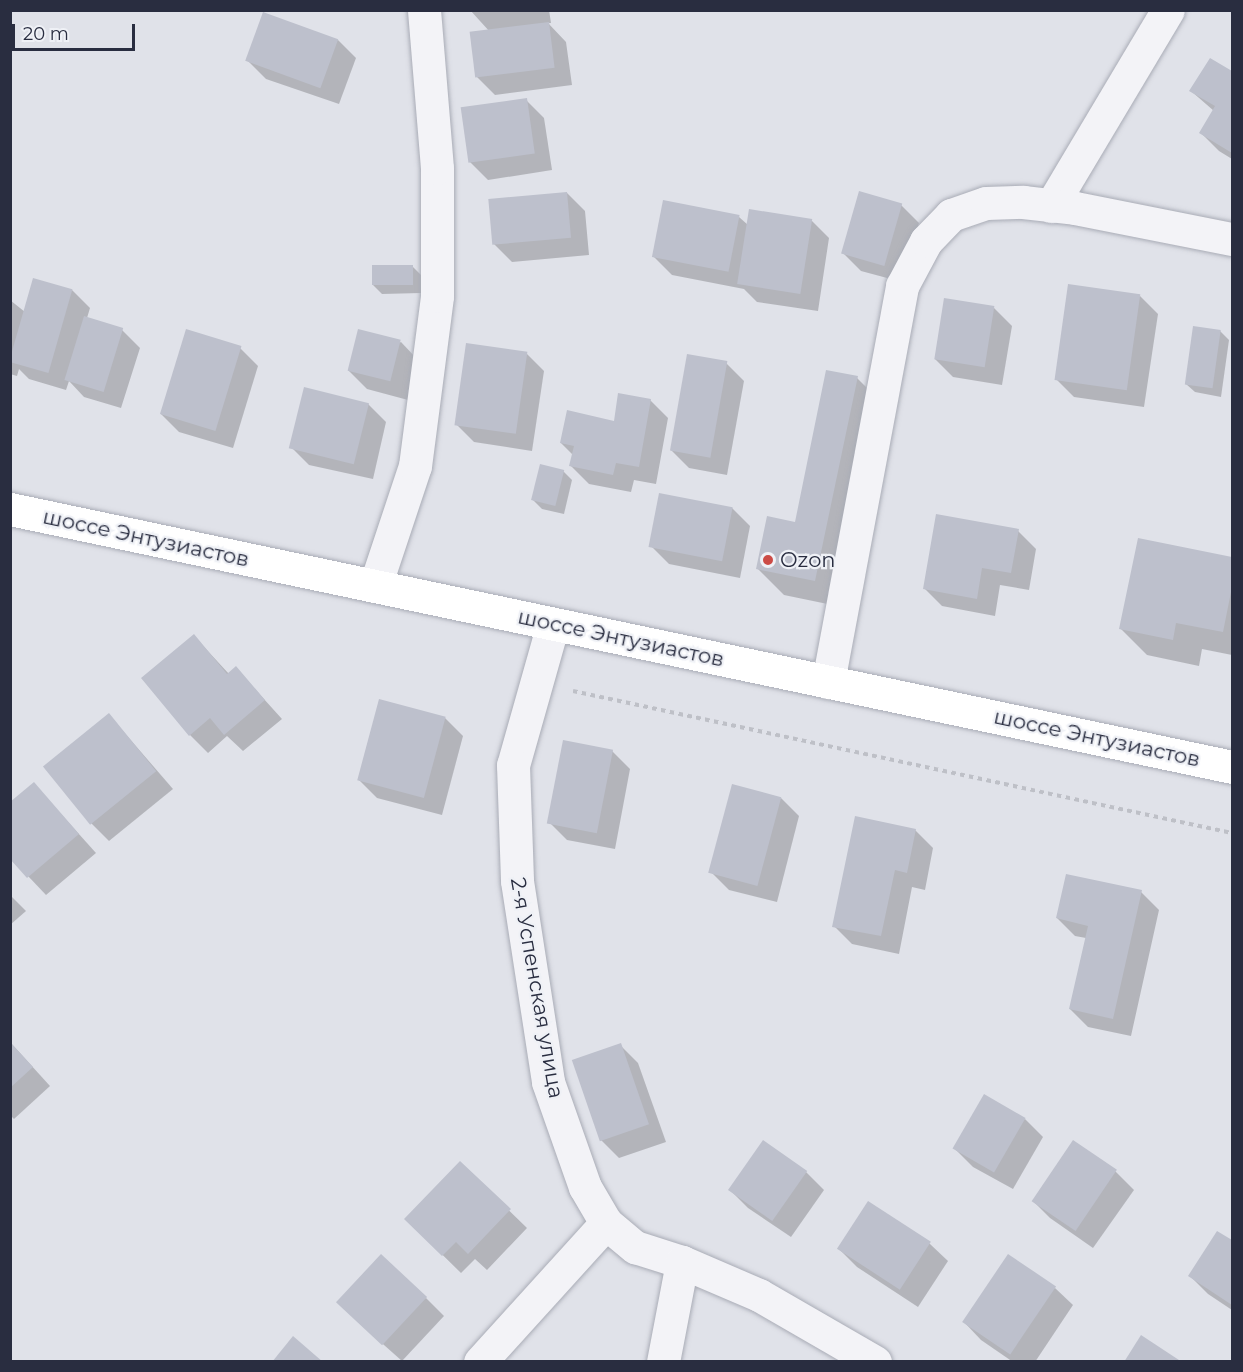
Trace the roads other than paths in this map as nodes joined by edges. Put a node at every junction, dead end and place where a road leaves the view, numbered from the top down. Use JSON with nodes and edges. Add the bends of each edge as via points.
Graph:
{"nodes":[{"id":1,"x":424,"y":10,"type":"edge"},
{"id":2,"x":1168,"y":10,"type":"edge"},
{"id":3,"x":1052,"y":206,"type":"junction"},
{"id":4,"x":1233,"y":239,"type":"edge"},
{"id":5,"x":10,"y":509,"type":"edge"},
{"id":6,"x":375,"y":586,"type":"junction"},
{"id":7,"x":553,"y":624,"type":"junction"},
{"id":8,"x":828,"y":682,"type":"junction"},
{"id":9,"x":1233,"y":767,"type":"edge"},
{"id":10,"x":606,"y":1223,"type":"junction"},
{"id":11,"x":682,"y":1262,"type":"junction"},
{"id":12,"x":480,"y":1362,"type":"edge"},
{"id":13,"x":663,"y":1362,"type":"edge"},
{"id":14,"x":875,"y":1362,"type":"edge"}],
"edges":[{"from":1,"to":6,"type":"street","via":[[437,168],[437,296],[415,466]]},
{"from":2,"to":3,"type":"street"},
{"from":3,"to":4,"type":"street"},
{"from":3,"to":8,"type":"street","via":[[986,203],[951,215],[926,241],[902,286]]},
{"from":5,"to":6,"type":"main road","name":"шоссе Энтузиастов"},
{"from":6,"to":7,"type":"main road","name":"шоссе Энтузиастов"},
{"from":7,"to":8,"type":"main road","name":"шоссе Энтузиастов"},
{"from":7,"to":10,"type":"street","name":"2-я Успенская улица","via":[[513,765],[517,881],[548,1082],[585,1187]]},
{"from":8,"to":9,"type":"main road","name":"шоссе Энтузиастов"},
{"from":10,"to":11,"type":"street","name":"2-я Успенская улица","via":[[635,1247]]},
{"from":10,"to":12,"type":"street"},
{"from":11,"to":13,"type":"street"},
{"from":11,"to":14,"type":"street","name":"2-я Успенская улица","via":[[759,1295]]}]}
